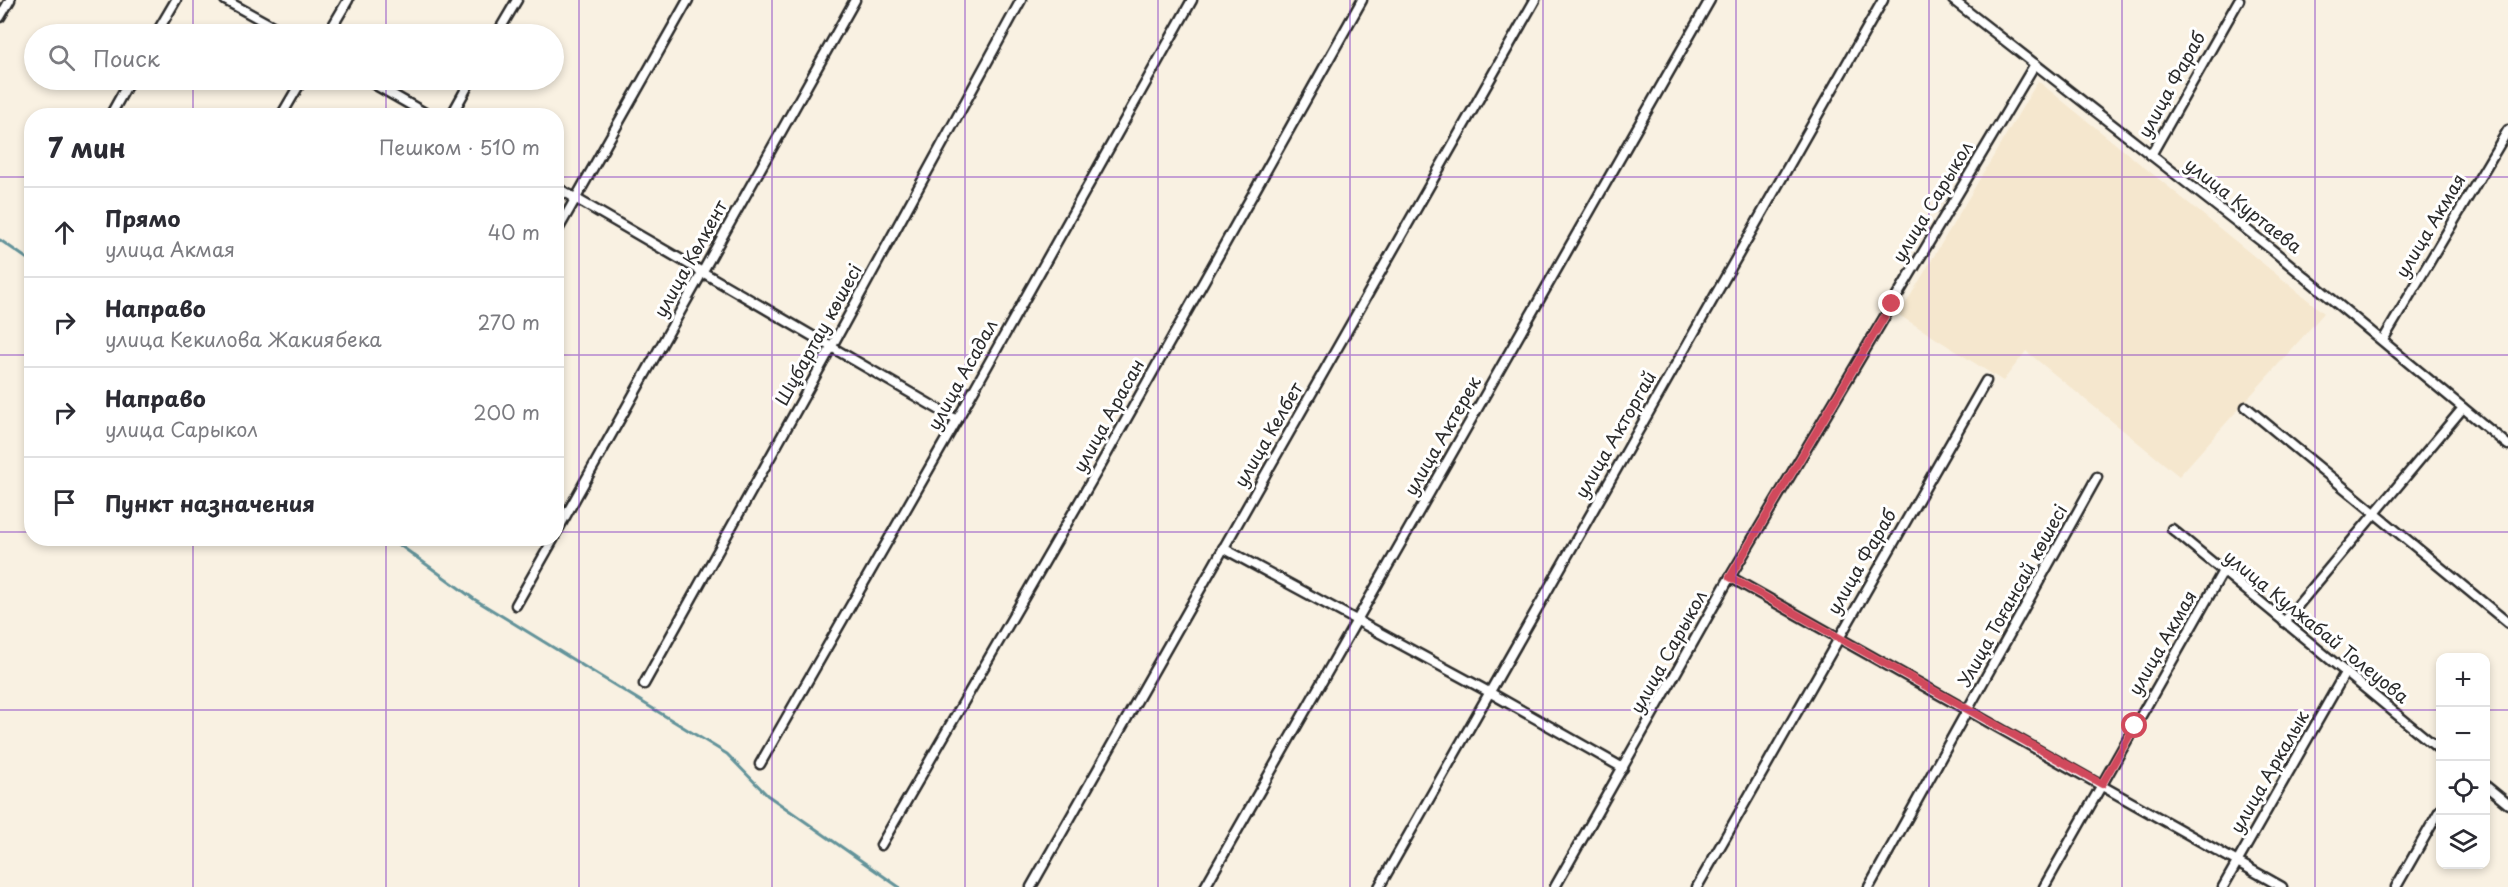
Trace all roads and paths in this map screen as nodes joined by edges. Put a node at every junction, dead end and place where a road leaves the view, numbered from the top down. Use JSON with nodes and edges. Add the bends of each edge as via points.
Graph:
{"nodes":[{"id":1,"x":10,"y":0,"type":"edge"},
{"id":2,"x":176,"y":0,"type":"edge"},
{"id":3,"x":225,"y":0,"type":"edge"},
{"id":4,"x":348,"y":0,"type":"edge"},
{"id":5,"x":517,"y":0,"type":"edge"},
{"id":6,"x":688,"y":0,"type":"edge"},
{"id":7,"x":855,"y":0,"type":"edge"},
{"id":8,"x":1021,"y":0,"type":"edge"},
{"id":9,"x":1192,"y":0,"type":"edge"},
{"id":10,"x":1362,"y":0,"type":"edge"},
{"id":11,"x":1535,"y":0,"type":"edge"},
{"id":12,"x":1710,"y":0,"type":"edge"},
{"id":13,"x":1883,"y":0,"type":"edge"},
{"id":14,"x":1953,"y":0,"type":"edge"},
{"id":15,"x":2239,"y":0,"type":"edge"},
{"id":16,"x":0,"y":18,"type":"edge"},
{"id":17,"x":162,"y":24,"type":"edge"},
{"id":18,"x":269,"y":24,"type":"edge"},
{"id":19,"x":334,"y":24,"type":"edge"},
{"id":20,"x":503,"y":24,"type":"edge"},
{"id":21,"x":2035,"y":64,"type":"junction"},
{"id":22,"x":124,"y":90,"type":"edge"},
{"id":23,"x":296,"y":90,"type":"edge"},
{"id":24,"x":384,"y":90,"type":"edge"},
{"id":25,"x":465,"y":90,"type":"edge"},
{"id":26,"x":114,"y":108,"type":"edge"},
{"id":27,"x":286,"y":108,"type":"edge"},
{"id":28,"x":416,"y":108,"type":"edge"},
{"id":29,"x":455,"y":108,"type":"edge"},
{"id":30,"x":2508,"y":130,"type":"edge"},
{"id":31,"x":2151,"y":155,"type":"junction"},
{"id":32,"x":564,"y":191,"type":"edge"},
{"id":33,"x":576,"y":198,"type":"junction"},
{"id":34,"x":564,"y":219,"type":"edge"},
{"id":35,"x":703,"y":271,"type":"junction"},
{"id":36,"x":2383,"y":340,"type":"junction"},
{"id":37,"x":832,"y":346,"type":"junction"},
{"id":38,"x":1986,"y":381,"type":"dead end"},
{"id":39,"x":2247,"y":407,"type":"dead end"},
{"id":40,"x":2463,"y":408,"type":"junction"},
{"id":41,"x":957,"y":420,"type":"junction"},
{"id":42,"x":2508,"y":443,"type":"edge"},
{"id":43,"x":2097,"y":477,"type":"dead end"},
{"id":44,"x":2376,"y":514,"type":"junction"},
{"id":45,"x":564,"y":519,"type":"edge"},
{"id":46,"x":2172,"y":529,"type":"dead end"},
{"id":47,"x":549,"y":546,"type":"edge"},
{"id":48,"x":1223,"y":548,"type":"junction"},
{"id":49,"x":2223,"y":571,"type":"junction"},
{"id":50,"x":1730,"y":577,"type":"junction"},
{"id":51,"x":516,"y":605,"type":"dead end"},
{"id":52,"x":1357,"y":622,"type":"junction"},
{"id":53,"x":2284,"y":622,"type":"junction"},
{"id":54,"x":2508,"y":623,"type":"edge"},
{"id":55,"x":1837,"y":638,"type":"junction"},
{"id":56,"x":2345,"y":673,"type":"junction"},
{"id":57,"x":644,"y":684,"type":"dead end"},
{"id":58,"x":1489,"y":692,"type":"junction"},
{"id":59,"x":1968,"y":712,"type":"junction"},
{"id":60,"x":2436,"y":747,"type":"edge"},
{"id":61,"x":760,"y":764,"type":"dead end"},
{"id":62,"x":1623,"y":768,"type":"junction"},
{"id":63,"x":2102,"y":784,"type":"junction"},
{"id":64,"x":2490,"y":789,"type":"edge"},
{"id":65,"x":2508,"y":804,"type":"edge"},
{"id":66,"x":2437,"y":815,"type":"edge"},
{"id":67,"x":881,"y":845,"type":"dead end"},
{"id":68,"x":2237,"y":862,"type":"junction"},
{"id":69,"x":1031,"y":887,"type":"edge"},
{"id":70,"x":1205,"y":887,"type":"edge"},
{"id":71,"x":1380,"y":887,"type":"edge"},
{"id":72,"x":1555,"y":887,"type":"edge"},
{"id":73,"x":1697,"y":887,"type":"edge"},
{"id":74,"x":1869,"y":887,"type":"edge"},
{"id":75,"x":2044,"y":887,"type":"edge"},
{"id":76,"x":2223,"y":887,"type":"edge"},
{"id":77,"x":2282,"y":887,"type":"edge"},
{"id":78,"x":2396,"y":887,"type":"edge"}],
"edges":[{"from":1,"to":16,"type":"street"},
{"from":2,"to":17,"type":"street"},
{"from":3,"to":18,"type":"street"},
{"from":4,"to":19,"type":"street"},
{"from":5,"to":20,"type":"street"},
{"from":6,"to":33,"type":"street"},
{"from":7,"to":35,"type":"street","name":"улица Көлкент"},
{"from":8,"to":37,"type":"street","name":"Шұбартау көшесі"},
{"from":9,"to":41,"type":"street","name":"улица Асадал"},
{"from":10,"to":67,"type":"street","name":"улица Арасан"},
{"from":11,"to":48,"type":"street","name":"улица Келбет"},
{"from":12,"to":52,"type":"street","name":"улица Актерек"},
{"from":13,"to":58,"type":"street","name":"улица Акторгай"},
{"from":14,"to":21,"type":"street","name":"улица Куртаева"},
{"from":15,"to":31,"type":"street","name":"улица Фараб"},
{"from":21,"to":31,"type":"street","name":"улица Куртаева"},
{"from":21,"to":50,"type":"street","name":"улица Сарыкол"},
{"from":22,"to":26,"type":"street"},
{"from":23,"to":27,"type":"street"},
{"from":24,"to":28,"type":"street"},
{"from":25,"to":29,"type":"street"},
{"from":30,"to":36,"type":"street","name":"улица Акмая"},
{"from":31,"to":36,"type":"street","name":"улица Куртаева"},
{"from":32,"to":33,"type":"street"},
{"from":33,"to":34,"type":"street"},
{"from":33,"to":35,"type":"street"},
{"from":35,"to":37,"type":"street"},
{"from":35,"to":45,"type":"street","name":"улица Көлкент"},
{"from":36,"to":40,"type":"street","name":"улица Куртаева"},
{"from":37,"to":41,"type":"street"},
{"from":37,"to":57,"type":"street","name":"Шұбартау көшесі"},
{"from":38,"to":55,"type":"street","name":"улица Фараб"},
{"from":39,"to":44,"type":"street"},
{"from":40,"to":42,"type":"street","name":"улица Куртаева"},
{"from":40,"to":44,"type":"street"},
{"from":41,"to":61,"type":"street","name":"улица Асадал"},
{"from":43,"to":59,"type":"street","name":"Улица Тоғансай көшесі"},
{"from":44,"to":53,"type":"street"},
{"from":44,"to":54,"type":"street"},
{"from":46,"to":49,"type":"street","name":"улица Кулжабай Толеуова"},
{"from":47,"to":51,"type":"street"},
{"from":48,"to":52,"type":"street"},
{"from":48,"to":69,"type":"street","name":"улица Келбет"},
{"from":49,"to":53,"type":"street","name":"улица Кулжабай Толеуова"},
{"from":49,"to":63,"type":"street","name":"улица Акмая"},
{"from":50,"to":55,"type":"street"},
{"from":50,"to":62,"type":"street","name":"улица Сарыкол"},
{"from":52,"to":58,"type":"street"},
{"from":52,"to":70,"type":"street","name":"улица Актерек"},
{"from":53,"to":56,"type":"street","name":"улица Кулжабай Толеуова"},
{"from":55,"to":59,"type":"street"},
{"from":55,"to":73,"type":"street","name":"улица Фараб"},
{"from":56,"to":60,"type":"street","name":"улица Кулжабай Толеуова"},
{"from":56,"to":68,"type":"street","name":"улица Аркалык"},
{"from":58,"to":62,"type":"street"},
{"from":58,"to":71,"type":"street","name":"улица Акторгай"},
{"from":59,"to":63,"type":"street"},
{"from":59,"to":74,"type":"street","name":"Улица Тоғансай көшесі"},
{"from":62,"to":72,"type":"street","name":"улица Сарыкол"},
{"from":63,"to":68,"type":"street"},
{"from":63,"to":75,"type":"street","name":"улица Акмая"},
{"from":64,"to":65,"type":"street"},
{"from":66,"to":78,"type":"street"},
{"from":68,"to":76,"type":"street","name":"улица Аркалык"},
{"from":68,"to":77,"type":"street"}]}
